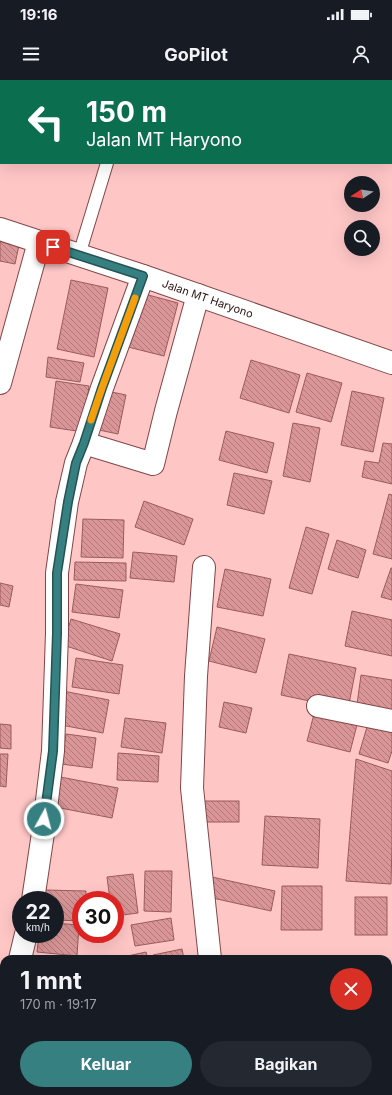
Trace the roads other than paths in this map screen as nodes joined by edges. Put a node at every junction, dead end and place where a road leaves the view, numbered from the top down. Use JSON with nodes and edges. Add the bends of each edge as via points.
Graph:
{"nodes":[{"id":1,"x":107,"y":164,"type":"edge"},
{"id":2,"x":0,"y":229,"type":"edge"},
{"id":3,"x":40,"y":242,"type":"junction"},
{"id":4,"x":79,"y":255,"type":"junction"},
{"id":5,"x":143,"y":276,"type":"junction"},
{"id":6,"x":198,"y":295,"type":"junction"},
{"id":7,"x":392,"y":362,"type":"edge"},
{"id":8,"x":0,"y":383,"type":"edge"},
{"id":9,"x":84,"y":443,"type":"junction"},
{"id":10,"x":204,"y":568,"type":"dead end"},
{"id":11,"x":318,"y":706,"type":"dead end"},
{"id":12,"x":392,"y":721,"type":"edge"},
{"id":13,"x":34,"y":891,"type":"edge"},
{"id":14,"x":24,"y":943,"type":"edge"},
{"id":15,"x":21,"y":955,"type":"edge"},
{"id":16,"x":210,"y":955,"type":"edge"}],
"edges":[{"from":1,"to":4,"type":"lane"},
{"from":2,"to":3,"type":"street","name":"Jalan MT Haryono"},
{"from":3,"to":4,"type":"street","name":"Jalan MT Haryono"},
{"from":3,"to":8,"type":"street"},
{"from":4,"to":5,"type":"street","name":"Jalan MT Haryono"},
{"from":5,"to":6,"type":"street","name":"Jalan MT Haryono"},
{"from":5,"to":9,"type":"street"},
{"from":6,"to":7,"type":"street","name":"Jalan MT Haryono"},
{"from":6,"to":9,"type":"street","via":[[153,464]]},
{"from":9,"to":13,"type":"street","via":[[76,463],[57,573],[53,751]]},
{"from":10,"to":16,"type":"street","via":[[196,676],[192,788]]},
{"from":11,"to":12,"type":"street"},
{"from":14,"to":15,"type":"street"}]}
